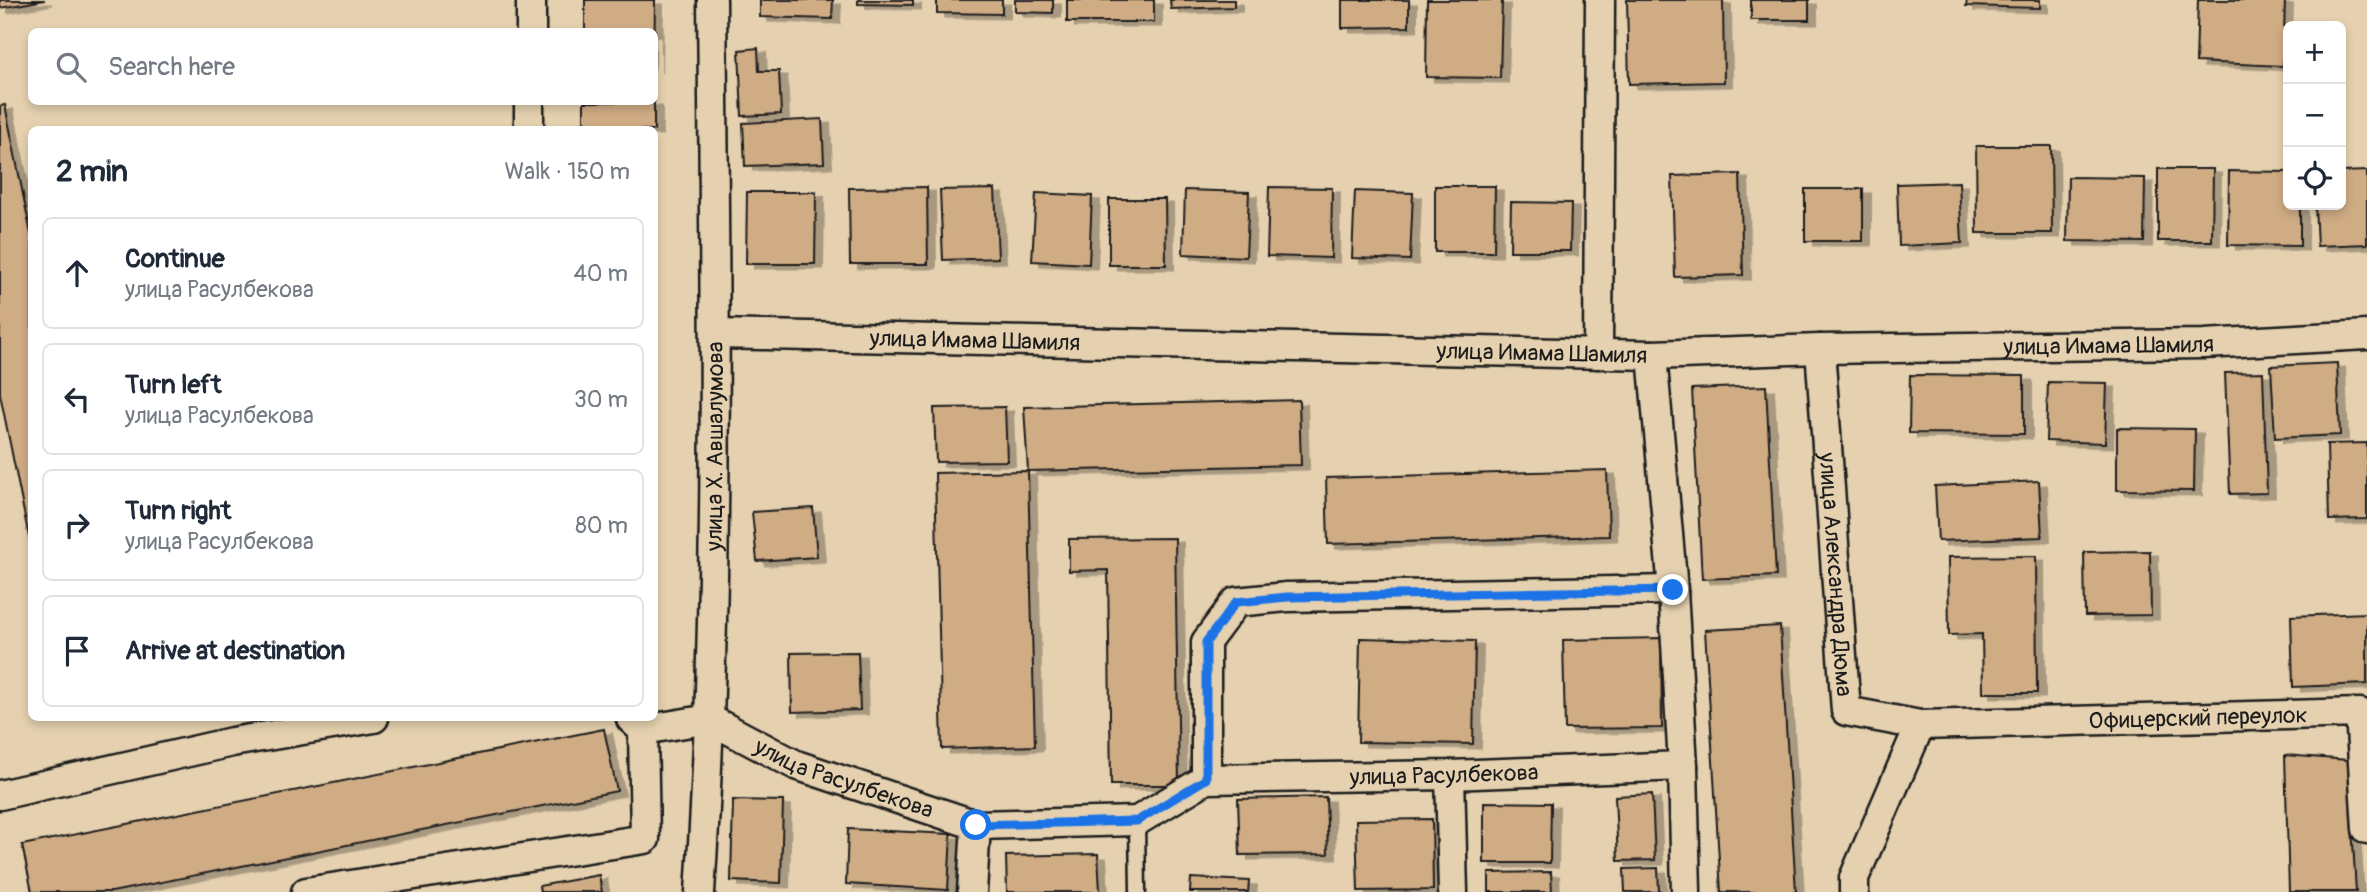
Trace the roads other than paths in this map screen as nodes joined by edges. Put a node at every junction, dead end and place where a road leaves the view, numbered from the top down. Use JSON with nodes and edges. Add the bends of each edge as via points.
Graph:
{"nodes":[{"id":1,"x":531,"y":0,"type":"edge"},
{"id":2,"x":712,"y":0,"type":"edge"},
{"id":3,"x":1600,"y":0,"type":"edge"},
{"id":4,"x":531,"y":28,"type":"edge"},
{"id":5,"x":529,"y":105,"type":"edge"},
{"id":6,"x":529,"y":126,"type":"edge"},
{"id":7,"x":716,"y":334,"type":"junction"},
{"id":8,"x":2367,"y":335,"type":"edge"},
{"id":9,"x":1820,"y":348,"type":"junction"},
{"id":10,"x":1598,"y":354,"type":"junction"},
{"id":11,"x":1652,"y":355,"type":"junction"},
{"id":12,"x":1673,"y":590,"type":"junction"},
{"id":13,"x":709,"y":719,"type":"junction"},
{"id":14,"x":357,"y":721,"type":"edge"},
{"id":15,"x":637,"y":724,"type":"edge"},
{"id":16,"x":1920,"y":725,"type":"junction"},
{"id":17,"x":1683,"y":766,"type":"junction"},
{"id":18,"x":1450,"y":775,"type":"junction"},
{"id":19,"x":1206,"y":779,"type":"junction"},
{"id":20,"x":0,"y":795,"type":"edge"},
{"id":21,"x":1137,"y":821,"type":"junction"},
{"id":22,"x":976,"y":825,"type":"junction"},
{"id":23,"x":2367,"y":829,"type":"edge"},
{"id":24,"x":306,"y":892,"type":"edge"},
{"id":25,"x":700,"y":892,"type":"edge"},
{"id":26,"x":972,"y":892,"type":"edge"},
{"id":27,"x":1138,"y":892,"type":"edge"},
{"id":28,"x":1453,"y":892,"type":"edge"},
{"id":29,"x":1686,"y":892,"type":"edge"},
{"id":30,"x":1854,"y":892,"type":"edge"}],
"edges":[{"from":1,"to":4,"type":"street"},
{"from":2,"to":7,"type":"street","name":"улица Х. Авшалумова"},
{"from":3,"to":10,"type":"street"},
{"from":5,"to":6,"type":"street"},
{"from":7,"to":10,"type":"street","name":"улица Имама Шамиля"},
{"from":7,"to":13,"type":"street","name":"улица Х. Авшалумова"},
{"from":8,"to":9,"type":"street","name":"улица Имама Шамиля","via":[[2204,344]]},
{"from":9,"to":11,"type":"street","name":"улица Имама Шамиля"},
{"from":9,"to":16,"type":"street","name":"улица Александра Дюма","via":[[1846,711]]},
{"from":10,"to":11,"type":"street","name":"улица Имама Шамиля"},
{"from":11,"to":12,"type":"street"},
{"from":12,"to":17,"type":"street"},
{"from":12,"to":19,"type":"street","via":[[1287,597],[1236,602],[1206,642]]},
{"from":13,"to":15,"type":"street"},
{"from":13,"to":22,"type":"street","name":"улица Расулбекова","via":[[796,765]]},
{"from":13,"to":25,"type":"street","name":"улица Х. Авшалумова"},
{"from":14,"to":20,"type":"street","via":[[232,743]]},
{"from":15,"to":24,"type":"street","via":[[645,839]]},
{"from":16,"to":23,"type":"street","name":"Офицерский переулок","via":[[2360,713]]},
{"from":16,"to":30,"type":"street","via":[[1854,878]]},
{"from":17,"to":18,"type":"street","name":"улица Расулбекова"},
{"from":17,"to":29,"type":"street"},
{"from":18,"to":19,"type":"street","name":"улица Расулбекова"},
{"from":18,"to":28,"type":"street"},
{"from":19,"to":21,"type":"street","name":"улица Расулбекова"},
{"from":21,"to":22,"type":"street","name":"улица Расулбекова"},
{"from":21,"to":27,"type":"lane"},
{"from":22,"to":26,"type":"street"}]}
